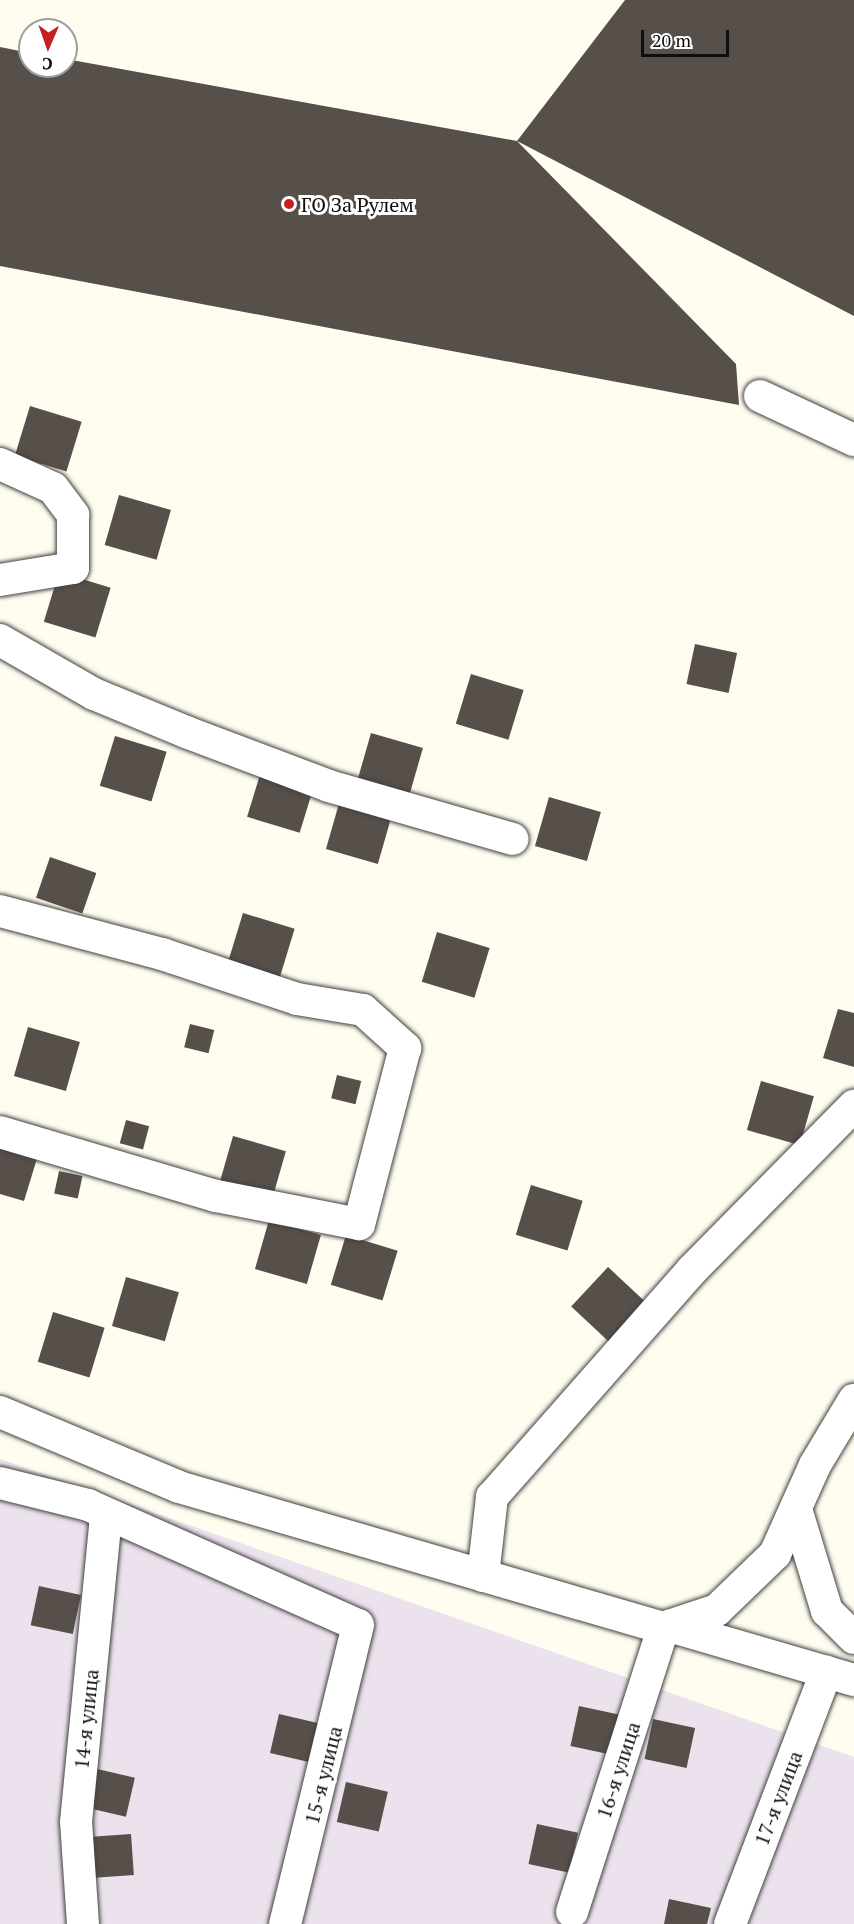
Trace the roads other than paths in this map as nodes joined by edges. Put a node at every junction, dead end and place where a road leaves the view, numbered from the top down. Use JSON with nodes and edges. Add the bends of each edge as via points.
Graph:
{"nodes":[{"id":1,"x":760,"y":396,"type":"dead end"},
{"id":2,"x":854,"y":440,"type":"edge"},
{"id":3,"x":0,"y":464,"type":"edge"},
{"id":4,"x":0,"y":580,"type":"edge"},
{"id":5,"x":0,"y":640,"type":"edge"},
{"id":6,"x":513,"y":839,"type":"dead end"},
{"id":7,"x":0,"y":911,"type":"edge"},
{"id":8,"x":854,"y":1106,"type":"edge"},
{"id":9,"x":0,"y":1132,"type":"edge"},
{"id":10,"x":854,"y":1400,"type":"edge"},
{"id":11,"x":0,"y":1412,"type":"edge"},
{"id":12,"x":0,"y":1483,"type":"edge"},
{"id":13,"x":796,"y":1509,"type":"junction"},
{"id":14,"x":106,"y":1515,"type":"junction"},
{"id":15,"x":483,"y":1576,"type":"junction"},
{"id":16,"x":666,"y":1627,"type":"junction"},
{"id":17,"x":854,"y":1638,"type":"edge"},
{"id":18,"x":840,"y":1676,"type":"edge"},
{"id":19,"x":572,"y":1912,"type":"dead end"},
{"id":20,"x":83,"y":1924,"type":"edge"},
{"id":21,"x":285,"y":1924,"type":"edge"},
{"id":22,"x":730,"y":1924,"type":"edge"}],
"edges":[{"from":1,"to":2,"type":"street"},
{"from":3,"to":4,"type":"street","via":[[53,488],[73,515],[73,568]]},
{"from":5,"to":6,"type":"street","via":[[94,694],[186,732],[329,786]]},
{"from":7,"to":9,"type":"street","via":[[162,954],[297,999],[363,1010],[405,1048],[359,1224],[216,1196]]},
{"from":8,"to":15,"type":"street","via":[[692,1270],[492,1497]]},
{"from":10,"to":13,"type":"street"},
{"from":11,"to":15,"type":"street","via":[[179,1487]]},
{"from":12,"to":14,"type":"street"},
{"from":13,"to":16,"type":"street","via":[[775,1554],[717,1610]]},
{"from":13,"to":17,"type":"street","via":[[827,1611]]},
{"from":14,"to":20,"type":"street","name":"14-я улица","via":[[76,1822]]},
{"from":14,"to":21,"type":"street","name":"15-я улица","via":[[358,1625]]},
{"from":15,"to":16,"type":"street"},
{"from":16,"to":18,"type":"street"},
{"from":16,"to":19,"type":"street","name":"16-я улица"},
{"from":18,"to":22,"type":"street","name":"17-я улица"}]}
